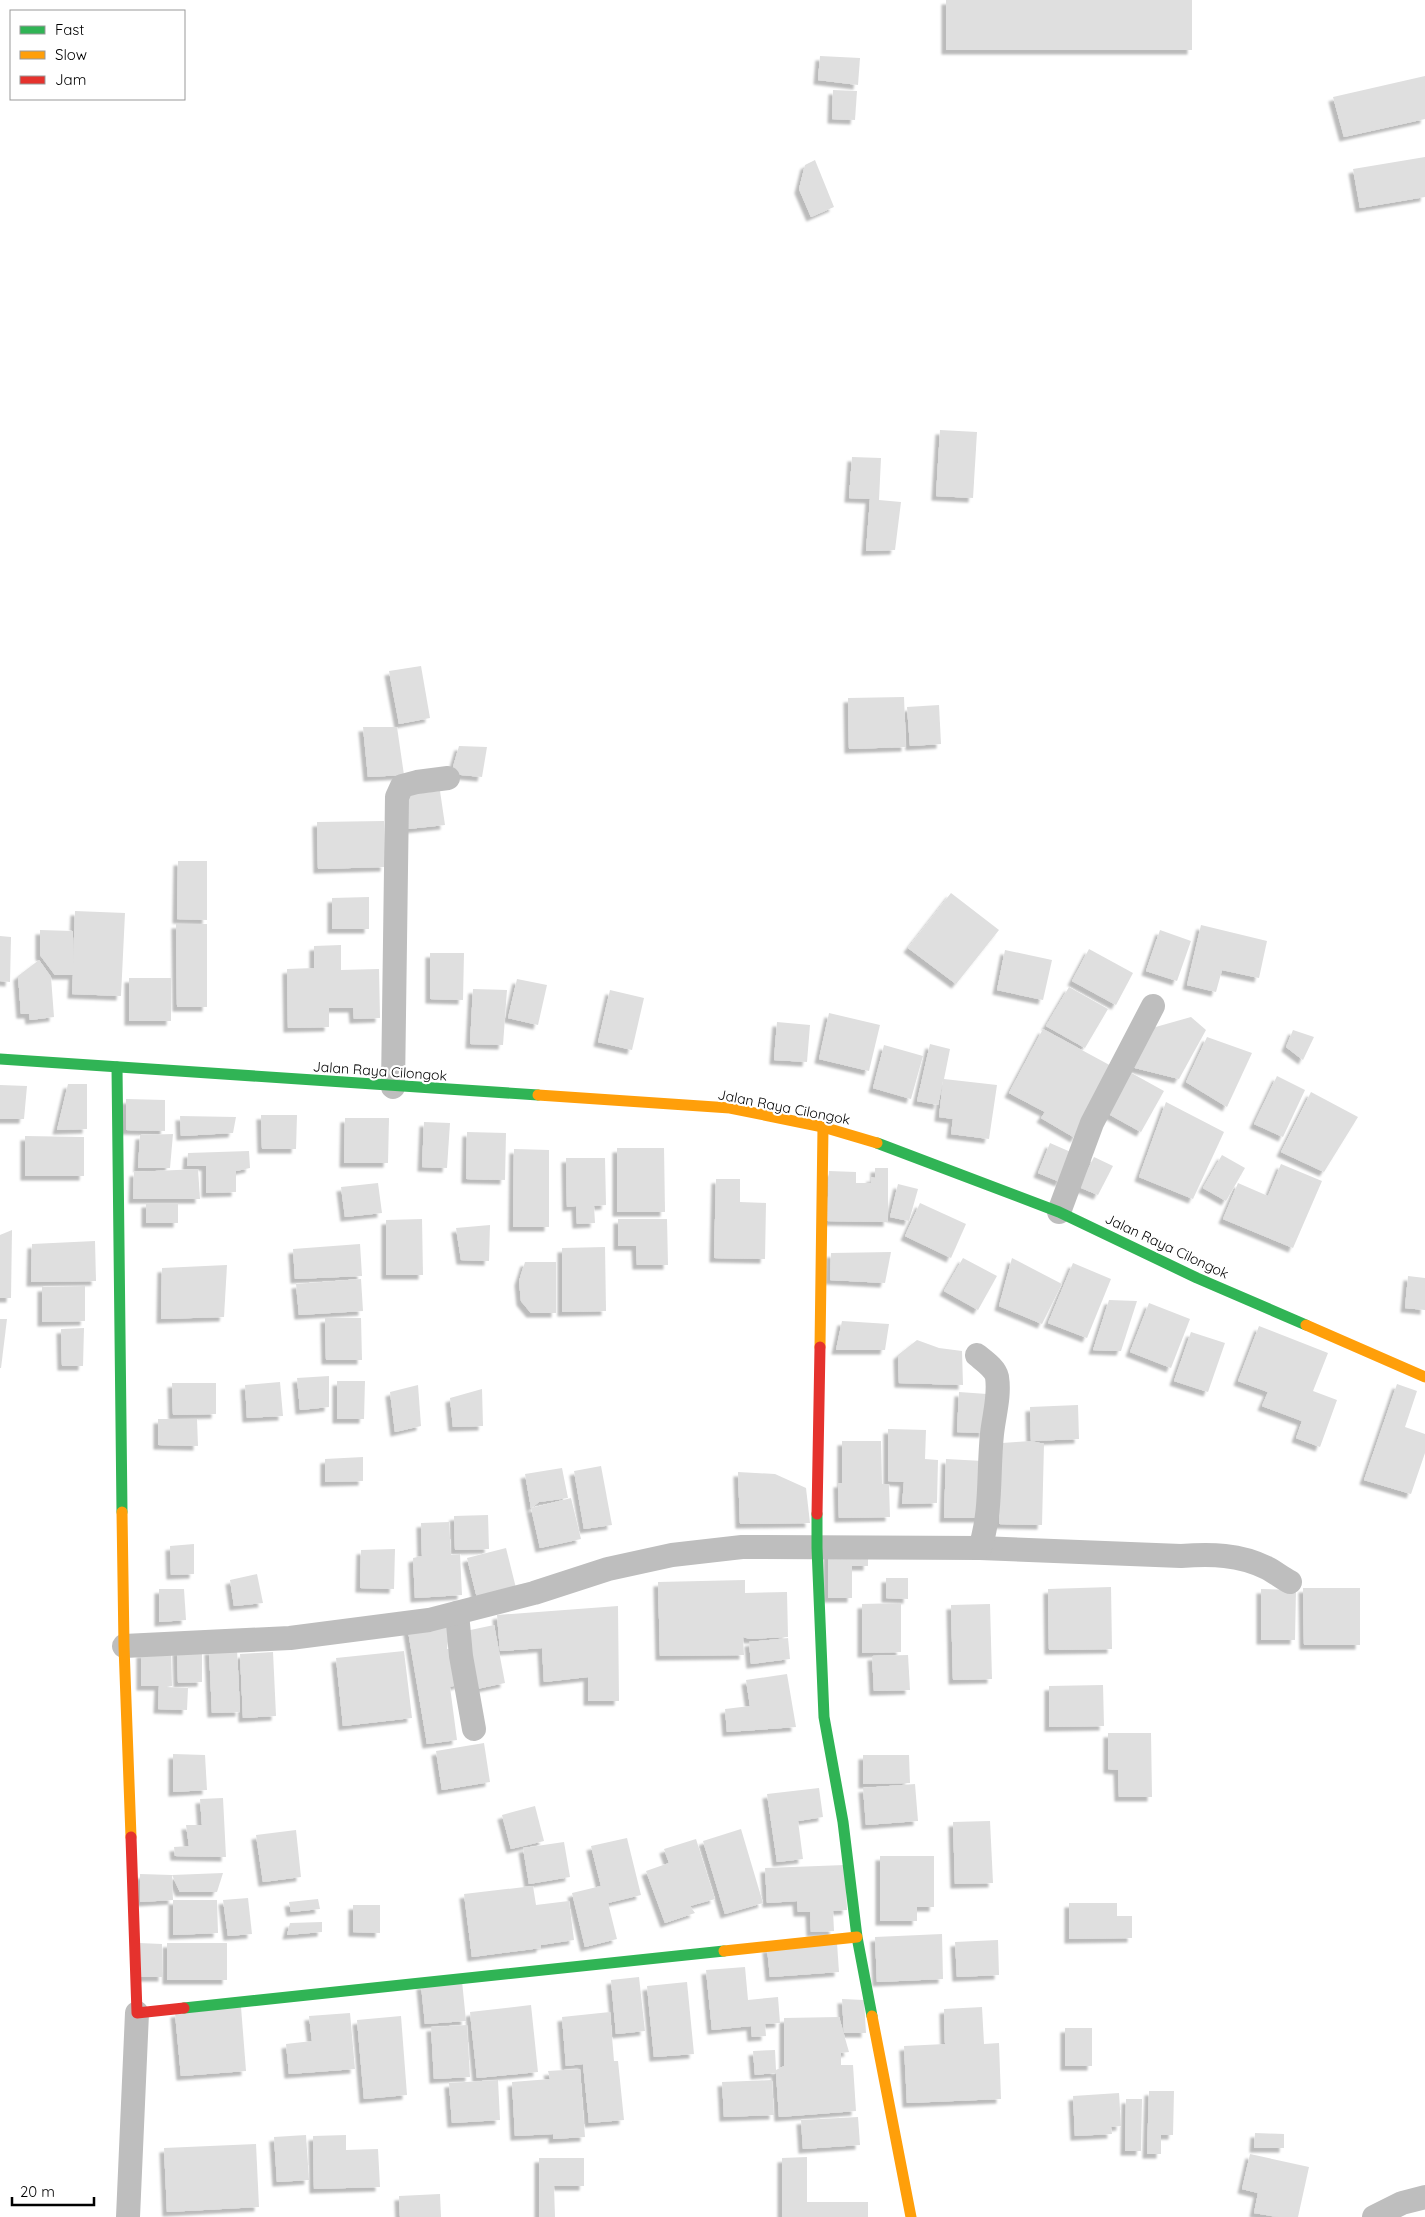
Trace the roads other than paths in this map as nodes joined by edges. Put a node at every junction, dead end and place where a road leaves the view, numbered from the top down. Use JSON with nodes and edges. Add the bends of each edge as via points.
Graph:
{"nodes":[{"id":1,"x":448,"y":778,"type":"dead end"},
{"id":2,"x":1153,"y":1006,"type":"dead end"},
{"id":3,"x":0,"y":1059,"type":"edge"},
{"id":4,"x":117,"y":1067,"type":"junction"},
{"id":5,"x":393,"y":1087,"type":"junction"},
{"id":6,"x":823,"y":1127,"type":"junction"},
{"id":7,"x":1059,"y":1212,"type":"junction"},
{"id":8,"x":977,"y":1355,"type":"dead end"},
{"id":9,"x":1425,"y":1377,"type":"edge"},
{"id":10,"x":817,"y":1548,"type":"junction"},
{"id":11,"x":980,"y":1548,"type":"junction"},
{"id":12,"x":1290,"y":1582,"type":"dead end"},
{"id":13,"x":457,"y":1613,"type":"junction"},
{"id":14,"x":124,"y":1646,"type":"junction"},
{"id":15,"x":474,"y":1728,"type":"dead end"},
{"id":16,"x":857,"y":1937,"type":"junction"},
{"id":17,"x":137,"y":2013,"type":"junction"},
{"id":18,"x":1425,"y":2197,"type":"edge"},
{"id":19,"x":128,"y":2217,"type":"edge"},
{"id":20,"x":911,"y":2217,"type":"edge"},
{"id":21,"x":1374,"y":2217,"type":"edge"}],
"edges":[{"from":1,"to":5,"type":"street","via":[[402,786],[396,797]]},
{"from":2,"to":7,"type":"street","via":[[1092,1123]]},
{"from":3,"to":4,"type":"main road","name":"Jalan Raya Cilongok"},
{"from":4,"to":5,"type":"main road","name":"Jalan Raya Cilongok"},
{"from":4,"to":14,"type":"main road"},
{"from":5,"to":6,"type":"main road","name":"Jalan Raya Cilongok","via":[[730,1108]]},
{"from":6,"to":7,"type":"main road","name":"Jalan Raya Cilongok","via":[[886,1146]]},
{"from":6,"to":10,"type":"main road"},
{"from":7,"to":9,"type":"main road","name":"Jalan Raya Cilongok","via":[[1197,1278]]},
{"from":8,"to":11,"type":"street","via":[[997,1375],[998,1393]]},
{"from":10,"to":11,"type":"street"},
{"from":10,"to":13,"type":"street","via":[[742,1547],[672,1555],[608,1568],[534,1593]]},
{"from":10,"to":16,"type":"main road","via":[[824,1718],[843,1822]]},
{"from":11,"to":12,"type":"street","via":[[1181,1556],[1213,1554],[1265,1567]]},
{"from":13,"to":14,"type":"street","via":[[430,1620],[290,1638]]},
{"from":13,"to":15,"type":"street","via":[[462,1669]]},
{"from":14,"to":17,"type":"main road"},
{"from":16,"to":17,"type":"main road"},
{"from":16,"to":20,"type":"main road"},
{"from":17,"to":19,"type":"street"},
{"from":18,"to":21,"type":"street","via":[[1402,2203]]}]}
